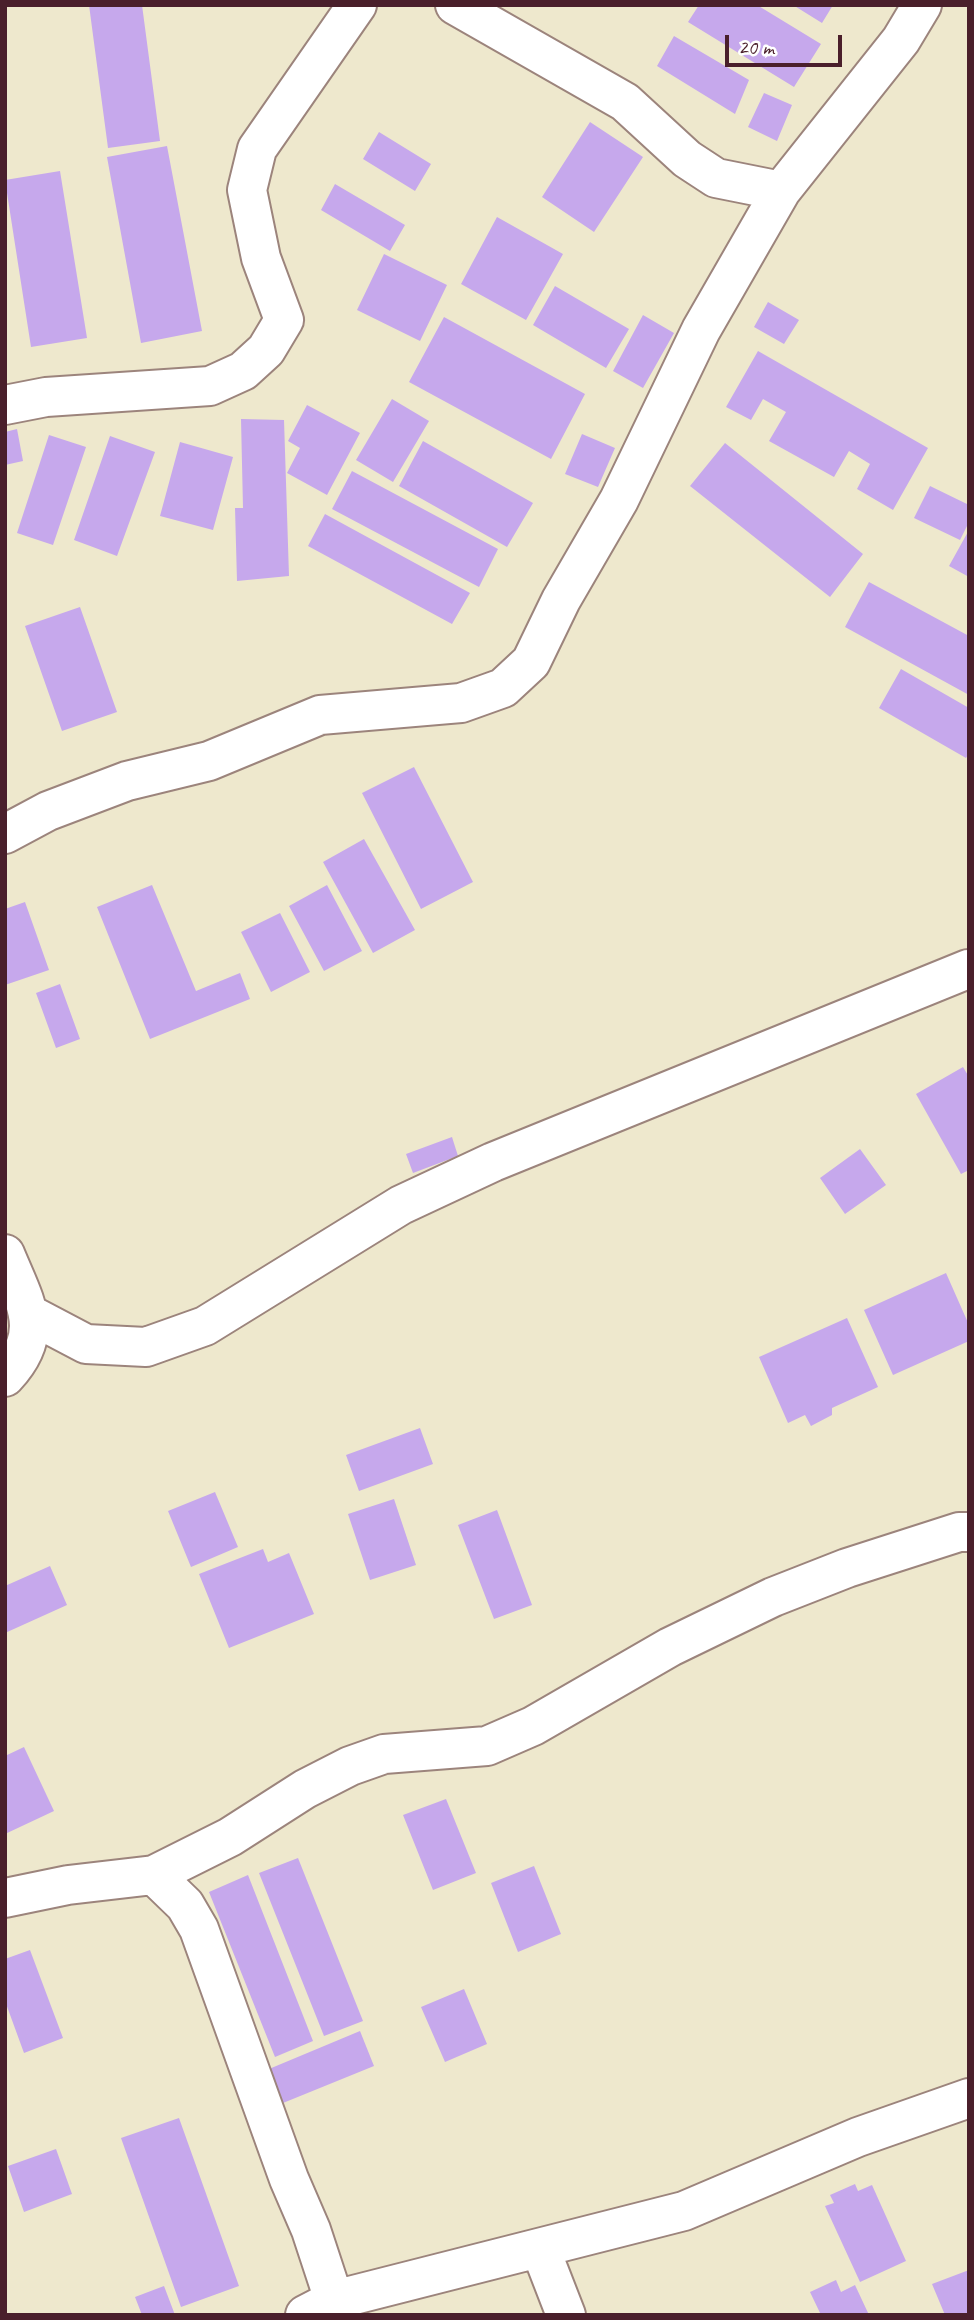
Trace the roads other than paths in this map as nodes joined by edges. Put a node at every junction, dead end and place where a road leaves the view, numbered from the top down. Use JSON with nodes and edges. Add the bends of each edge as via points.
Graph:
{"nodes":[{"id":1,"x":357,"y":5,"type":"edge"},
{"id":2,"x":455,"y":5,"type":"edge"},
{"id":3,"x":922,"y":5,"type":"edge"},
{"id":4,"x":781,"y":191,"type":"junction"},
{"id":5,"x":5,"y":405,"type":"edge"},
{"id":6,"x":5,"y":834,"type":"edge"},
{"id":7,"x":968,"y":966,"type":"edge"},
{"id":8,"x":5,"y":1254,"type":"edge"},
{"id":9,"x":29,"y":1314,"type":"junction"},
{"id":10,"x":5,"y":1377,"type":"edge"},
{"id":11,"x":969,"y":1532,"type":"edge"},
{"id":12,"x":154,"y":1875,"type":"junction"},
{"id":13,"x":5,"y":1898,"type":"edge"},
{"id":14,"x":969,"y":2098,"type":"edge"},
{"id":15,"x":540,"y":2248,"type":"junction"},
{"id":16,"x":320,"y":2307,"type":"edge"},
{"id":17,"x":566,"y":2315,"type":"edge"}],
"edges":[{"from":1,"to":5,"type":"street","via":[[257,149],[247,190],[261,258],[284,320],[267,351],[243,371],[210,386],[46,397]]},
{"from":2,"to":4,"type":"street","via":[[625,102],[687,159],[716,178]]},
{"from":3,"to":4,"type":"street","via":[[901,40]]},
{"from":4,"to":6,"type":"street","via":[[701,330],[618,500],[531,662],[503,688],[461,703],[320,715],[209,761],[100,791]]},
{"from":7,"to":9,"type":"street","via":[[494,1162],[401,1205],[205,1326],[146,1347],[86,1344]]},
{"from":8,"to":9,"type":"street"},
{"from":9,"to":10,"type":"street","via":[[29,1343]]},
{"from":11,"to":12,"type":"street","via":[[847,1568],[773,1597],[670,1647],[533,1726],[487,1745],[384,1754],[350,1766]]},
{"from":12,"to":13,"type":"street"},
{"from":12,"to":16,"type":"street","via":[[185,1905],[199,1929],[289,2179],[312,2230]]},
{"from":14,"to":15,"type":"street","via":[[858,2137],[684,2211]]},
{"from":15,"to":16,"type":"street"},
{"from":15,"to":17,"type":"street"}]}
